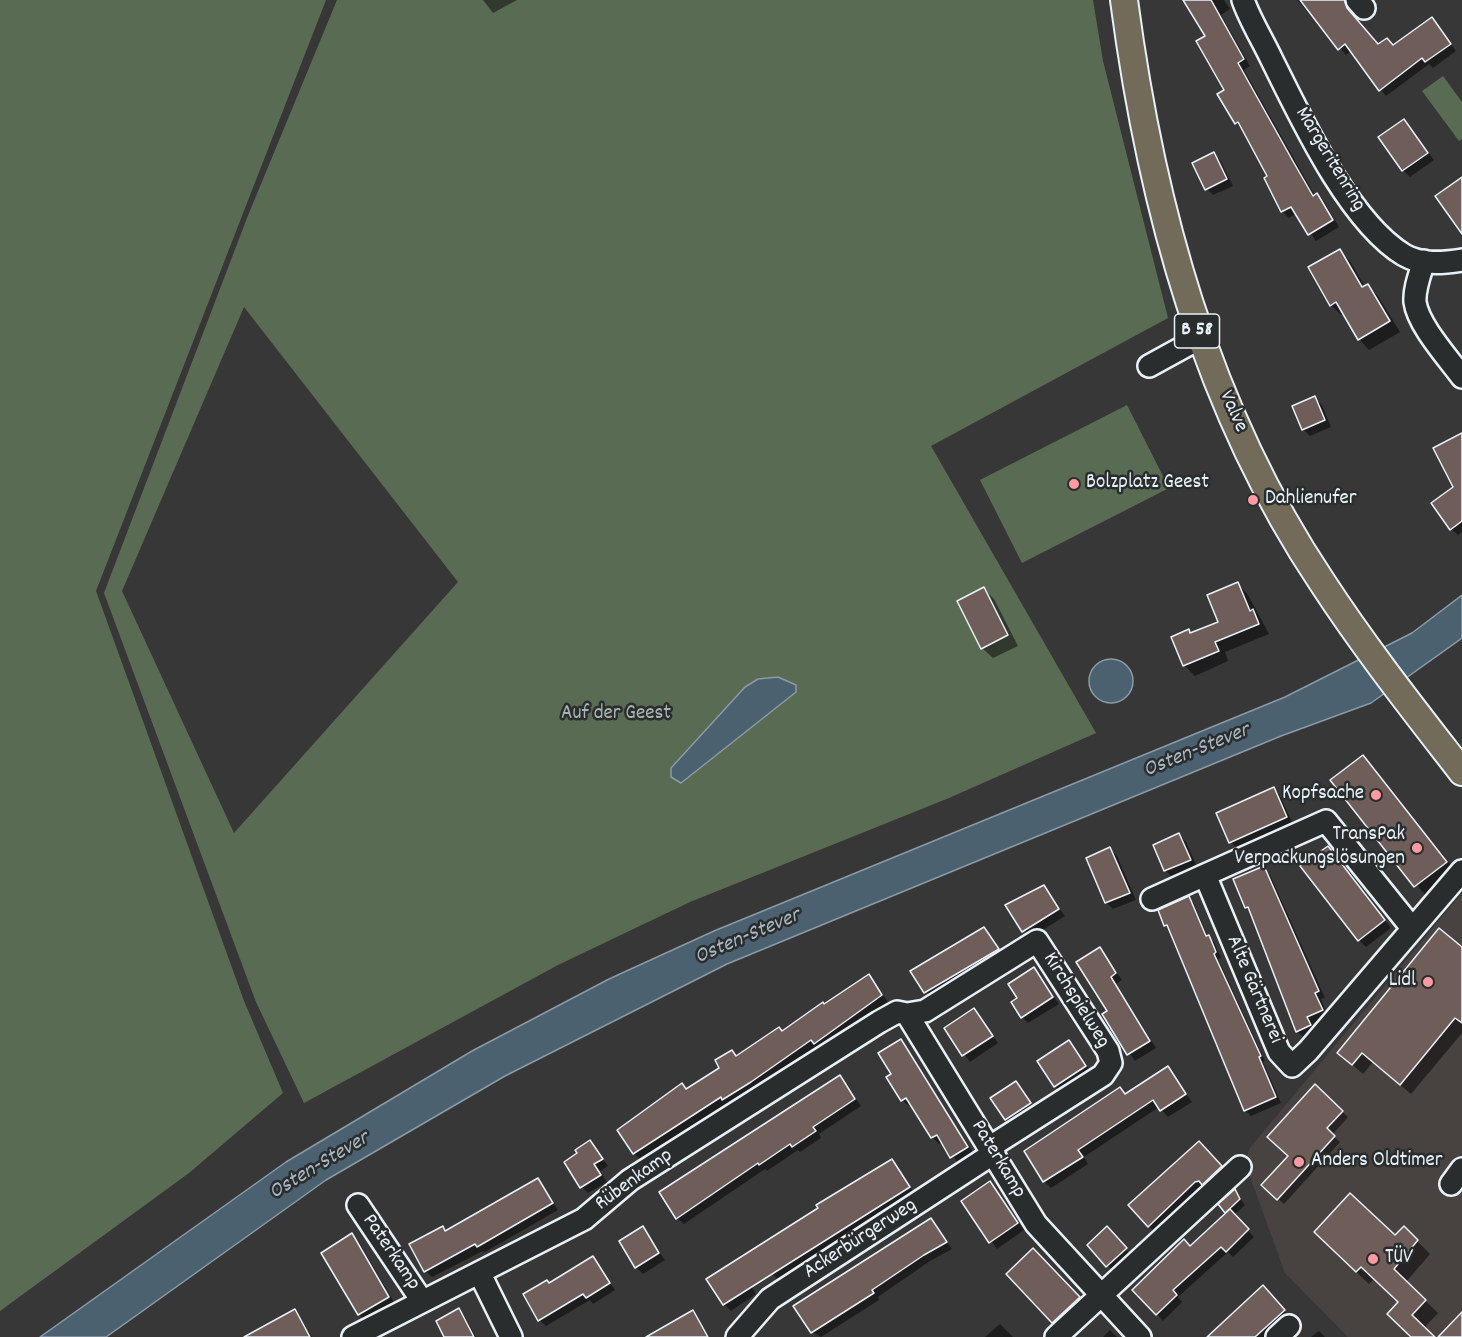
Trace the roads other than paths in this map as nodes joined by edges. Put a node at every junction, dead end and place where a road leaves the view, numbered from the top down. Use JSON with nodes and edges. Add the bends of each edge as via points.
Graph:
{"nodes":[{"id":1,"x":1125,"y":0,"type":"edge"},
{"id":2,"x":1244,"y":0,"type":"edge"},
{"id":3,"x":1462,"y":260,"type":"edge"},
{"id":4,"x":1424,"y":261,"type":"junction"},
{"id":5,"x":1200,"y":338,"type":"junction"},
{"id":6,"x":1149,"y":366,"type":"dead end"},
{"id":7,"x":1462,"y":377,"type":"edge"},
{"id":8,"x":1462,"y":772,"type":"edge"},
{"id":9,"x":1462,"y":871,"type":"edge"},
{"id":10,"x":1205,"y":876,"type":"junction"},
{"id":11,"x":1152,"y":899,"type":"dead end"},
{"id":12,"x":1412,"y":928,"type":"junction"},
{"id":13,"x":907,"y":1014,"type":"junction"},
{"id":14,"x":992,"y":1150,"type":"junction"},
{"id":15,"x":1240,"y":1167,"type":"dead end"},
{"id":16,"x":358,"y":1205,"type":"dead end"},
{"id":17,"x":480,"y":1274,"type":"junction"},
{"id":18,"x":1101,"y":1295,"type":"junction"},
{"id":19,"x":422,"y":1301,"type":"junction"},
{"id":20,"x":353,"y":1337,"type":"edge"},
{"id":21,"x":511,"y":1337,"type":"edge"},
{"id":22,"x":737,"y":1337,"type":"edge"},
{"id":23,"x":1056,"y":1337,"type":"edge"},
{"id":24,"x":1140,"y":1337,"type":"edge"}],
"edges":[{"from":1,"to":5,"type":"main road","name":"Valve","number":"B 58","via":[[1133,68],[1157,190]]},
{"from":2,"to":4,"type":"street","name":"Margeritenring","via":[[1283,82],[1352,202],[1388,244],[1406,256]]},
{"from":3,"to":4,"type":"street","name":"Margeritenring"},
{"from":4,"to":7,"type":"street","via":[[1415,303],[1421,320]]},
{"from":5,"to":6,"type":"street"},
{"from":5,"to":8,"type":"main road","name":"Valve","number":"B 58","via":[[1269,490],[1321,582]]},
{"from":9,"to":12,"type":"street","name":"Alte Gärtnerei"},
{"from":10,"to":11,"type":"street"},
{"from":10,"to":12,"type":"street","via":[[1326,821]]},
{"from":10,"to":12,"type":"street","name":"Alte Gärtnerei","via":[[1279,1052],[1292,1066]]},
{"from":13,"to":14,"type":"street","name":"Paterkamp"},
{"from":13,"to":14,"type":"street","name":"Kirchspielweg","via":[[925,1011],[1036,940],[1108,1051],[1111,1063],[1103,1075]]},
{"from":13,"to":17,"type":"street","name":"Rübenkamp","via":[[897,1012],[879,1022],[630,1180],[584,1219]]},
{"from":14,"to":18,"type":"street","name":"Paterkamp","via":[[1036,1224]]},
{"from":14,"to":22,"type":"street","name":"Ackerbürgerweg","via":[[770,1299]]},
{"from":15,"to":18,"type":"street"},
{"from":16,"to":19,"type":"street","name":"Paterkamp"},
{"from":17,"to":19,"type":"street","name":"Rübenkamp"},
{"from":17,"to":21,"type":"street"},
{"from":18,"to":23,"type":"street"},
{"from":18,"to":24,"type":"street","name":"Paterkamp"},
{"from":19,"to":20,"type":"street","name":"Rübenkamp"}]}
